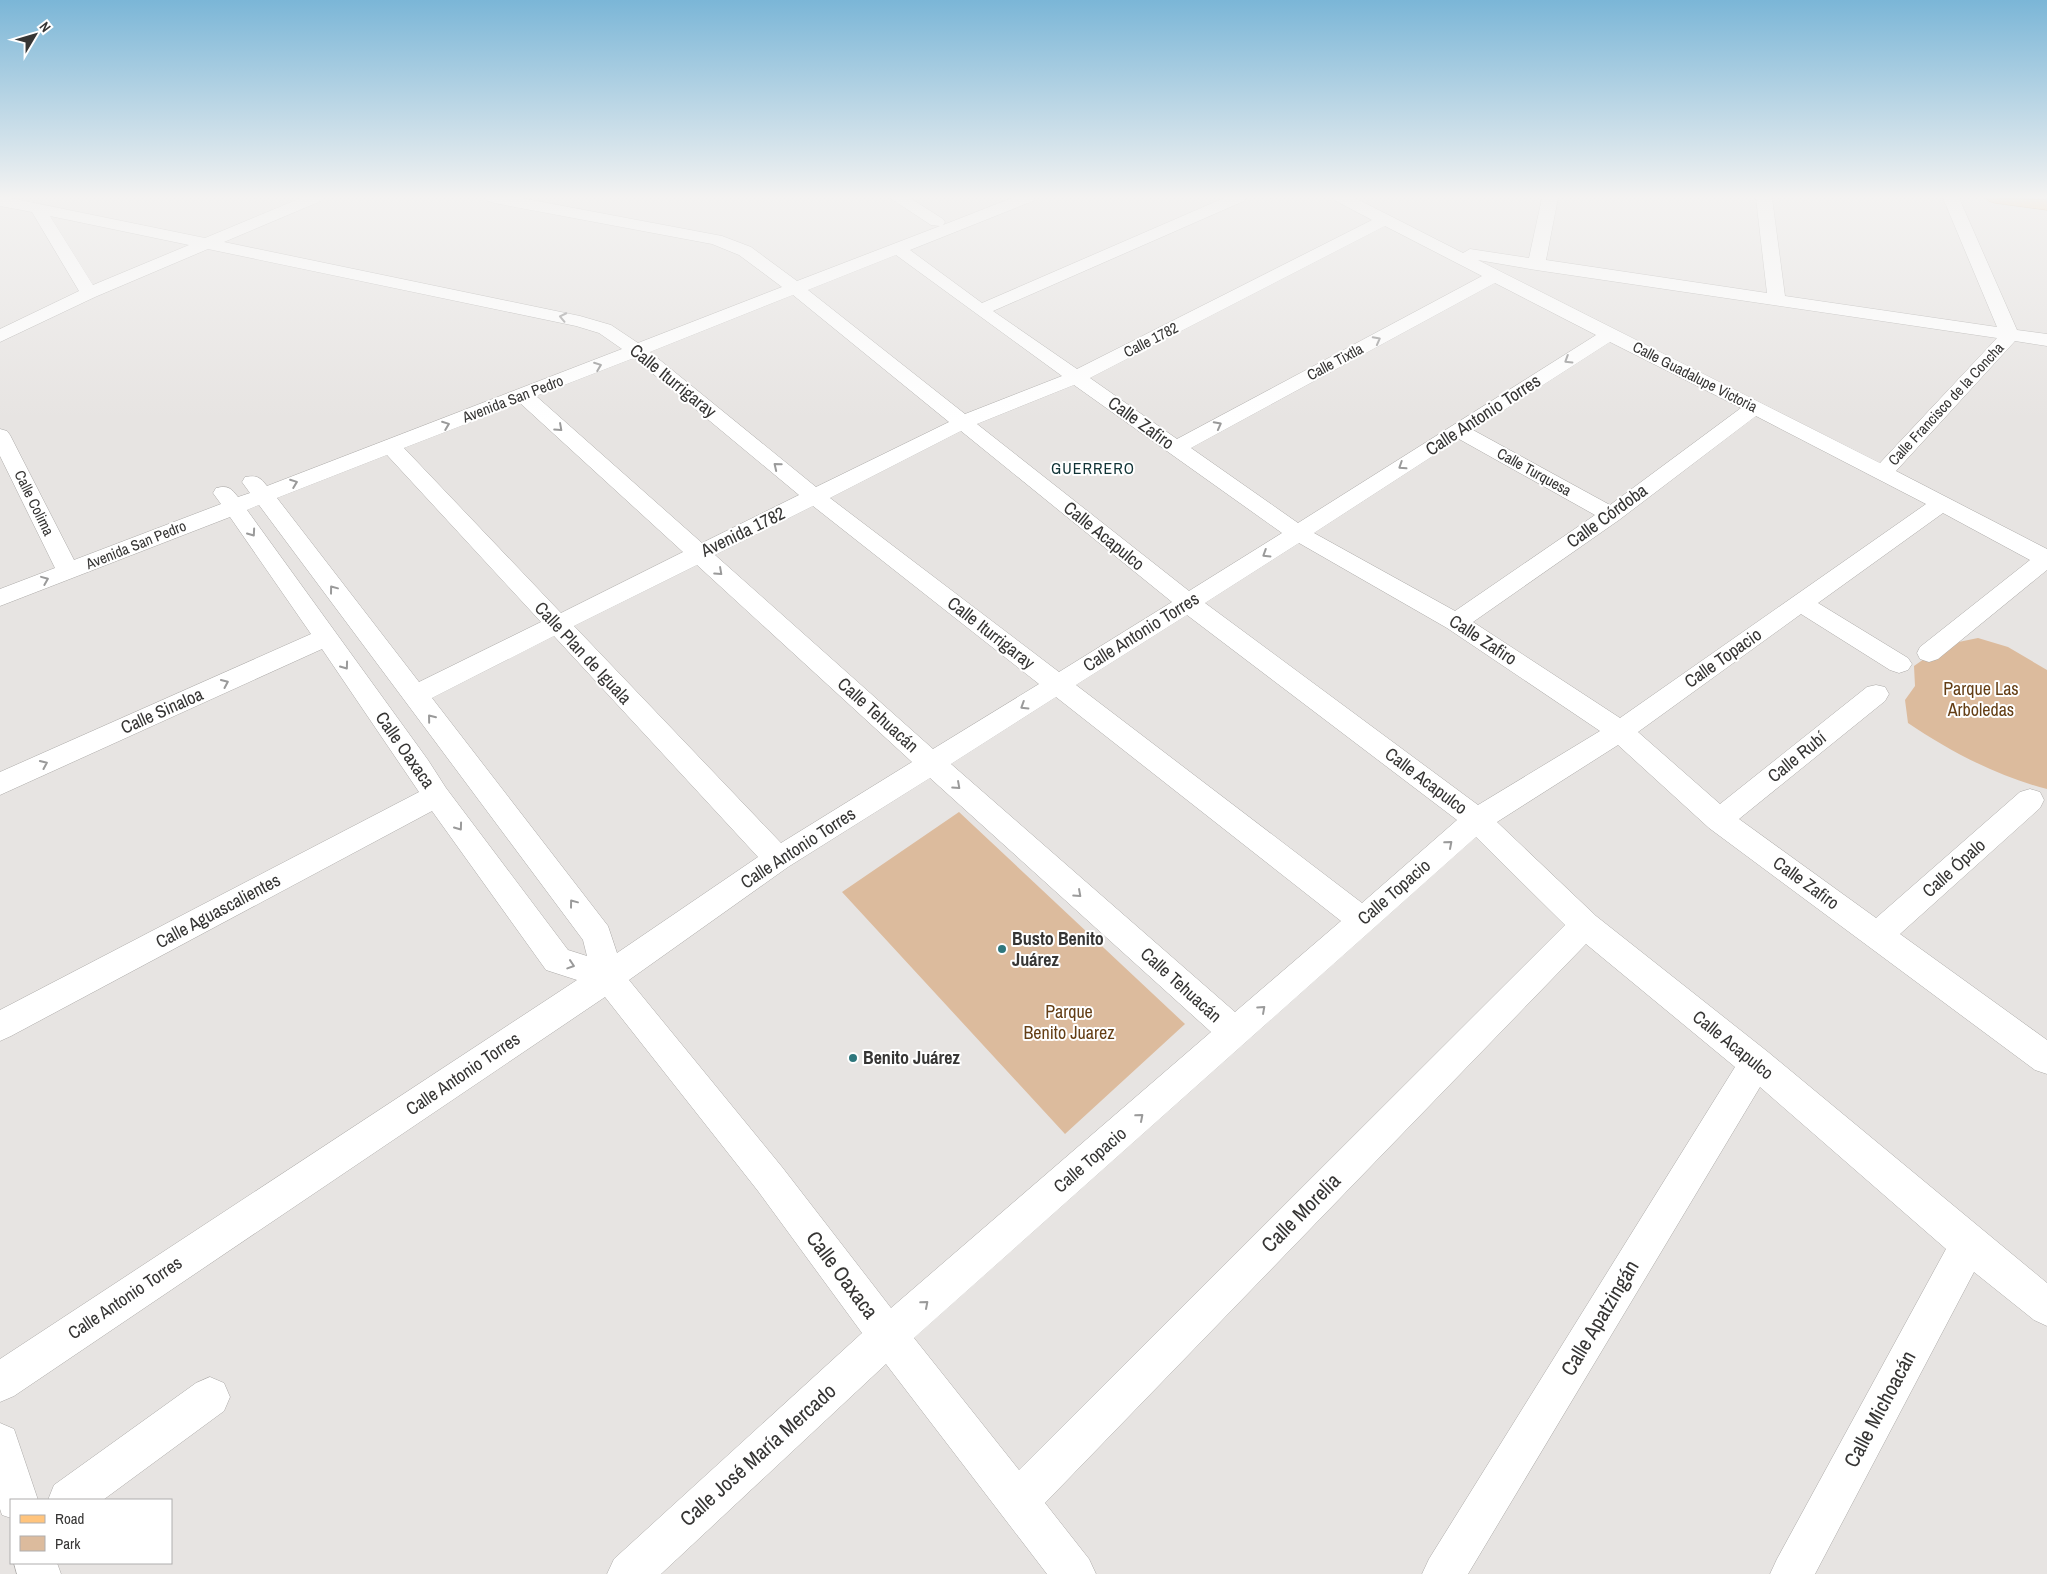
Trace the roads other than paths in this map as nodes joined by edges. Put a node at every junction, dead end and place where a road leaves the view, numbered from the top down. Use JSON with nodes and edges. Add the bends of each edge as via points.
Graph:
{"nodes":[{"id":1,"x":76,"y":271,"type":"edge"},
{"id":2,"x":140,"y":271,"type":"edge"},
{"id":3,"x":345,"y":271,"type":"edge"},
{"id":4,"x":773,"y":271,"type":"edge"},
{"id":5,"x":820,"y":271,"type":"edge"},
{"id":6,"x":829,"y":271,"type":"edge"},
{"id":7,"x":928,"y":271,"type":"edge"},
{"id":8,"x":1069,"y":271,"type":"edge"},
{"id":9,"x":1283,"y":271,"type":"edge"},
{"id":10,"x":1486,"y":271,"type":"edge"},
{"id":11,"x":1580,"y":271,"type":"edge"},
{"id":12,"x":1773,"y":271,"type":"edge"},
{"id":13,"x":1983,"y":271,"type":"edge"},
{"id":14,"x":1495,"y":276,"type":"junction"},
{"id":15,"x":790,"y":284,"type":"junction"},
{"id":16,"x":89,"y":292,"type":"junction"},
{"id":17,"x":1777,"y":300,"type":"junction"},
{"id":18,"x":980,"y":310,"type":"junction"},
{"id":19,"x":1610,"y":334,"type":"junction"},
{"id":20,"x":2010,"y":335,"type":"junction"},
{"id":21,"x":0,"y":336,"type":"edge"},
{"id":22,"x":2047,"y":340,"type":"edge"},
{"id":23,"x":630,"y":346,"type":"junction"},
{"id":24,"x":1077,"y":377,"type":"junction"},
{"id":25,"x":523,"y":395,"type":"junction"},
{"id":26,"x":1754,"y":408,"type":"junction"},
{"id":27,"x":962,"y":423,"type":"junction"},
{"id":28,"x":1458,"y":430,"type":"junction"},
{"id":29,"x":0,"y":435,"type":"edge"},
{"id":30,"x":390,"y":446,"type":"junction"},
{"id":31,"x":1175,"y":448,"type":"junction"},
{"id":32,"x":1883,"y":472,"type":"junction"},
{"id":33,"x":258,"y":488,"type":"junction"},
{"id":34,"x":815,"y":497,"type":"junction"},
{"id":35,"x":228,"y":500,"type":"junction"},
{"id":36,"x":1942,"y":503,"type":"junction"},
{"id":37,"x":1611,"y":514,"type":"junction"},
{"id":38,"x":1298,"y":533,"type":"junction"},
{"id":39,"x":699,"y":553,"type":"junction"},
{"id":40,"x":2047,"y":559,"type":"edge"},
{"id":41,"x":64,"y":563,"type":"junction"},
{"id":42,"x":0,"y":578,"type":"edge"},
{"id":43,"x":0,"y":598,"type":"edge"},
{"id":44,"x":1188,"y":603,"type":"junction"},
{"id":45,"x":1800,"y":603,"type":"junction"},
{"id":46,"x":1456,"y":622,"type":"junction"},
{"id":47,"x":556,"y":625,"type":"junction"},
{"id":48,"x":325,"y":638,"type":"junction"},
{"id":49,"x":1929,"y":653,"type":"dead end"},
{"id":50,"x":1899,"y":664,"type":"dead end"},
{"id":51,"x":1058,"y":684,"type":"junction"},
{"id":52,"x":1876,"y":694,"type":"dead end"},
{"id":53,"x":414,"y":696,"type":"junction"},
{"id":54,"x":1620,"y":731,"type":"junction"},
{"id":55,"x":456,"y":748,"type":"junction"},
{"id":56,"x":932,"y":763,"type":"junction"},
{"id":57,"x":418,"y":767,"type":"junction"},
{"id":58,"x":0,"y":784,"type":"edge"},
{"id":59,"x":436,"y":796,"type":"junction"},
{"id":60,"x":2030,"y":800,"type":"dead end"},
{"id":61,"x":1477,"y":820,"type":"junction"},
{"id":62,"x":1719,"y":820,"type":"junction"},
{"id":63,"x":778,"y":858,"type":"junction"},
{"id":64,"x":1362,"y":920,"type":"junction"},
{"id":65,"x":1584,"y":925,"type":"junction"},
{"id":66,"x":1878,"y":936,"type":"junction"},
{"id":67,"x":608,"y":977,"type":"junction"},
{"id":68,"x":0,"y":1026,"type":"edge"},
{"id":69,"x":1235,"y":1033,"type":"junction"},
{"id":70,"x":2047,"y":1059,"type":"edge"},
{"id":71,"x":1756,"y":1063,"type":"junction"},
{"id":72,"x":1969,"y":1244,"type":"junction"},
{"id":73,"x":2047,"y":1307,"type":"edge"},
{"id":74,"x":888,"y":1336,"type":"junction"},
{"id":75,"x":0,"y":1382,"type":"edge"},
{"id":76,"x":210,"y":1397,"type":"dead end"},
{"id":77,"x":0,"y":1443,"type":"edge"},
{"id":78,"x":17,"y":1499,"type":"edge"},
{"id":79,"x":71,"y":1499,"type":"edge"},
{"id":80,"x":1018,"y":1500,"type":"junction"},
{"id":81,"x":628,"y":1574,"type":"edge"},
{"id":82,"x":1074,"y":1574,"type":"edge"},
{"id":83,"x":1444,"y":1574,"type":"edge"},
{"id":84,"x":1792,"y":1574,"type":"edge"}],
"edges":[{"from":1,"to":16,"type":"street"},
{"from":2,"to":16,"type":"street"},
{"from":23,"to":3,"type":"street","name":"Calle Iturrigaray","one_way":true,"via":[[605,329],[580,321]]},
{"from":4,"to":15,"type":"street","name":"Calle Acapulco"},
{"from":5,"to":15,"type":"street","name":"Avenida San Pedro"},
{"from":6,"to":15,"type":"street","name":"Avenida San Pedro"},
{"from":7,"to":18,"type":"street","name":"Calle Zafiro"},
{"from":8,"to":18,"type":"street"},
{"from":9,"to":24,"type":"street","name":"Calle 1782"},
{"from":10,"to":14,"type":"street","name":"Calle Guadalupe Victoria"},
{"from":11,"to":17,"type":"street"},
{"from":12,"to":17,"type":"street"},
{"from":13,"to":20,"type":"street","name":"Calle Francisco de la Concha"},
{"from":14,"to":19,"type":"street","name":"Calle Guadalupe Victoria"},
{"from":31,"to":14,"type":"street","name":"Calle Tixtla","one_way":true},
{"from":15,"to":23,"type":"street","name":"Avenida San Pedro"},
{"from":15,"to":27,"type":"street","name":"Calle Acapulco"},
{"from":16,"to":21,"type":"street"},
{"from":17,"to":20,"type":"street"},
{"from":18,"to":24,"type":"street","name":"Calle Zafiro"},
{"from":19,"to":26,"type":"street","name":"Calle Guadalupe Victoria"},
{"from":19,"to":28,"type":"street","name":"Calle Antonio Torres","one_way":true},
{"from":20,"to":22,"type":"street"},
{"from":20,"to":32,"type":"street","name":"Calle Francisco de la Concha"},
{"from":25,"to":23,"type":"street","name":"Avenida San Pedro","one_way":true},
{"from":23,"to":33,"type":"street","name":"Avenida San Pedro"},
{"from":34,"to":23,"type":"street","name":"Calle Iturrigaray","one_way":true},
{"from":24,"to":27,"type":"street","name":"Avenida 1782"},
{"from":24,"to":31,"type":"street","name":"Calle Zafiro"},
{"from":30,"to":25,"type":"street","name":"Avenida San Pedro","one_way":true},
{"from":25,"to":39,"type":"street","name":"Calle Tehuacán","one_way":true},
{"from":26,"to":32,"type":"street","name":"Calle Guadalupe Victoria"},
{"from":26,"to":37,"type":"street","name":"Calle Córdoba"},
{"from":27,"to":34,"type":"street","name":"Avenida 1782"},
{"from":27,"to":44,"type":"street","name":"Calle Acapulco"},
{"from":28,"to":37,"type":"street","name":"Calle Turquesa"},
{"from":28,"to":38,"type":"street","name":"Calle Antonio Torres","one_way":true},
{"from":29,"to":41,"type":"street","name":"Calle Colima"},
{"from":33,"to":30,"type":"street","name":"Avenida San Pedro","one_way":true},
{"from":30,"to":47,"type":"street","name":"Calle Plan de Iguala"},
{"from":31,"to":38,"type":"street","name":"Calle Zafiro"},
{"from":32,"to":36,"type":"street","name":"Calle Guadalupe Victoria"},
{"from":33,"to":35,"type":"street","name":"Avenida San Pedro"},
{"from":53,"to":33,"type":"street","name":"Calle Oaxaca","one_way":true},
{"from":34,"to":39,"type":"street","name":"Avenida 1782"},
{"from":34,"to":51,"type":"street","name":"Calle Iturrigaray"},
{"from":35,"to":41,"type":"street","name":"Avenida San Pedro"},
{"from":35,"to":48,"type":"street","name":"Calle Oaxaca","one_way":true},
{"from":36,"to":40,"type":"street","name":"Calle Guadalupe Victoria"},
{"from":36,"to":45,"type":"street","name":"Calle Topacio"},
{"from":37,"to":46,"type":"street","name":"Calle Córdoba"},
{"from":38,"to":44,"type":"street","name":"Calle Antonio Torres","one_way":true},
{"from":38,"to":46,"type":"street","name":"Calle Zafiro"},
{"from":39,"to":47,"type":"street","name":"Avenida 1782"},
{"from":39,"to":56,"type":"street","name":"Calle Tehuacán","one_way":true},
{"from":40,"to":49,"type":"street"},
{"from":41,"to":42,"type":"street","name":"Avenida San Pedro"},
{"from":43,"to":41,"type":"street","name":"Avenida San Pedro","one_way":true},
{"from":44,"to":51,"type":"street","name":"Calle Antonio Torres"},
{"from":44,"to":61,"type":"street","name":"Calle Acapulco"},
{"from":45,"to":50,"type":"street"},
{"from":45,"to":54,"type":"street","name":"Calle Topacio"},
{"from":46,"to":54,"type":"street","name":"Calle Zafiro"},
{"from":47,"to":53,"type":"street","name":"Avenida 1782"},
{"from":47,"to":63,"type":"street","name":"Calle Plan de Iguala"},
{"from":48,"to":57,"type":"street","name":"Calle Oaxaca","one_way":true},
{"from":58,"to":48,"type":"street","name":"Calle Sinaloa","one_way":true},
{"from":51,"to":56,"type":"street","name":"Calle Antonio Torres","one_way":true},
{"from":51,"to":64,"type":"street","name":"Calle Iturrigaray"},
{"from":52,"to":62,"type":"street","name":"Calle Rubí"},
{"from":55,"to":53,"type":"street","name":"Calle Oaxaca","one_way":true},
{"from":54,"to":61,"type":"street","name":"Calle Topacio"},
{"from":54,"to":62,"type":"street","name":"Calle Zafiro"},
{"from":55,"to":57,"type":"street"},
{"from":67,"to":55,"type":"street","name":"Calle Oaxaca","one_way":true,"via":[[597,935]]},
{"from":56,"to":63,"type":"street","name":"Calle Antonio Torres"},
{"from":56,"to":69,"type":"street","name":"Calle Tehuacán","one_way":true},
{"from":57,"to":59,"type":"street","name":"Calle Oaxaca"},
{"from":59,"to":67,"type":"street","name":"Calle Oaxaca","one_way":true,"via":[[558,960]]},
{"from":59,"to":68,"type":"street","name":"Calle Aguascalientes"},
{"from":60,"to":66,"type":"street","name":"Calle Ópalo"},
{"from":64,"to":61,"type":"street","name":"Calle Topacio","one_way":true},
{"from":61,"to":65,"type":"street","name":"Calle Acapulco"},
{"from":62,"to":66,"type":"street","name":"Calle Zafiro"},
{"from":63,"to":67,"type":"street","name":"Calle Antonio Torres"},
{"from":69,"to":64,"type":"street","name":"Calle Topacio","one_way":true},
{"from":65,"to":71,"type":"street","name":"Calle Acapulco"},
{"from":65,"to":80,"type":"street","name":"Calle Morelia"},
{"from":66,"to":70,"type":"street","name":"Calle Zafiro"},
{"from":67,"to":74,"type":"street","name":"Calle Oaxaca","via":[[770,1179]]},
{"from":67,"to":75,"type":"street","name":"Calle Antonio Torres"},
{"from":74,"to":69,"type":"street","name":"Calle Topacio","one_way":true},
{"from":71,"to":72,"type":"street","name":"Calle Acapulco"},
{"from":71,"to":83,"type":"street","name":"Calle Apatzingán"},
{"from":72,"to":73,"type":"street","name":"Calle Acapulco"},
{"from":72,"to":84,"type":"street","name":"Calle Michoacán"},
{"from":74,"to":80,"type":"street","name":"Calle Oaxaca"},
{"from":74,"to":81,"type":"street","name":"Calle José María Mercado"},
{"from":76,"to":79,"type":"street"},
{"from":77,"to":78,"type":"street"},
{"from":80,"to":82,"type":"street","name":"Calle Oaxaca"}]}
